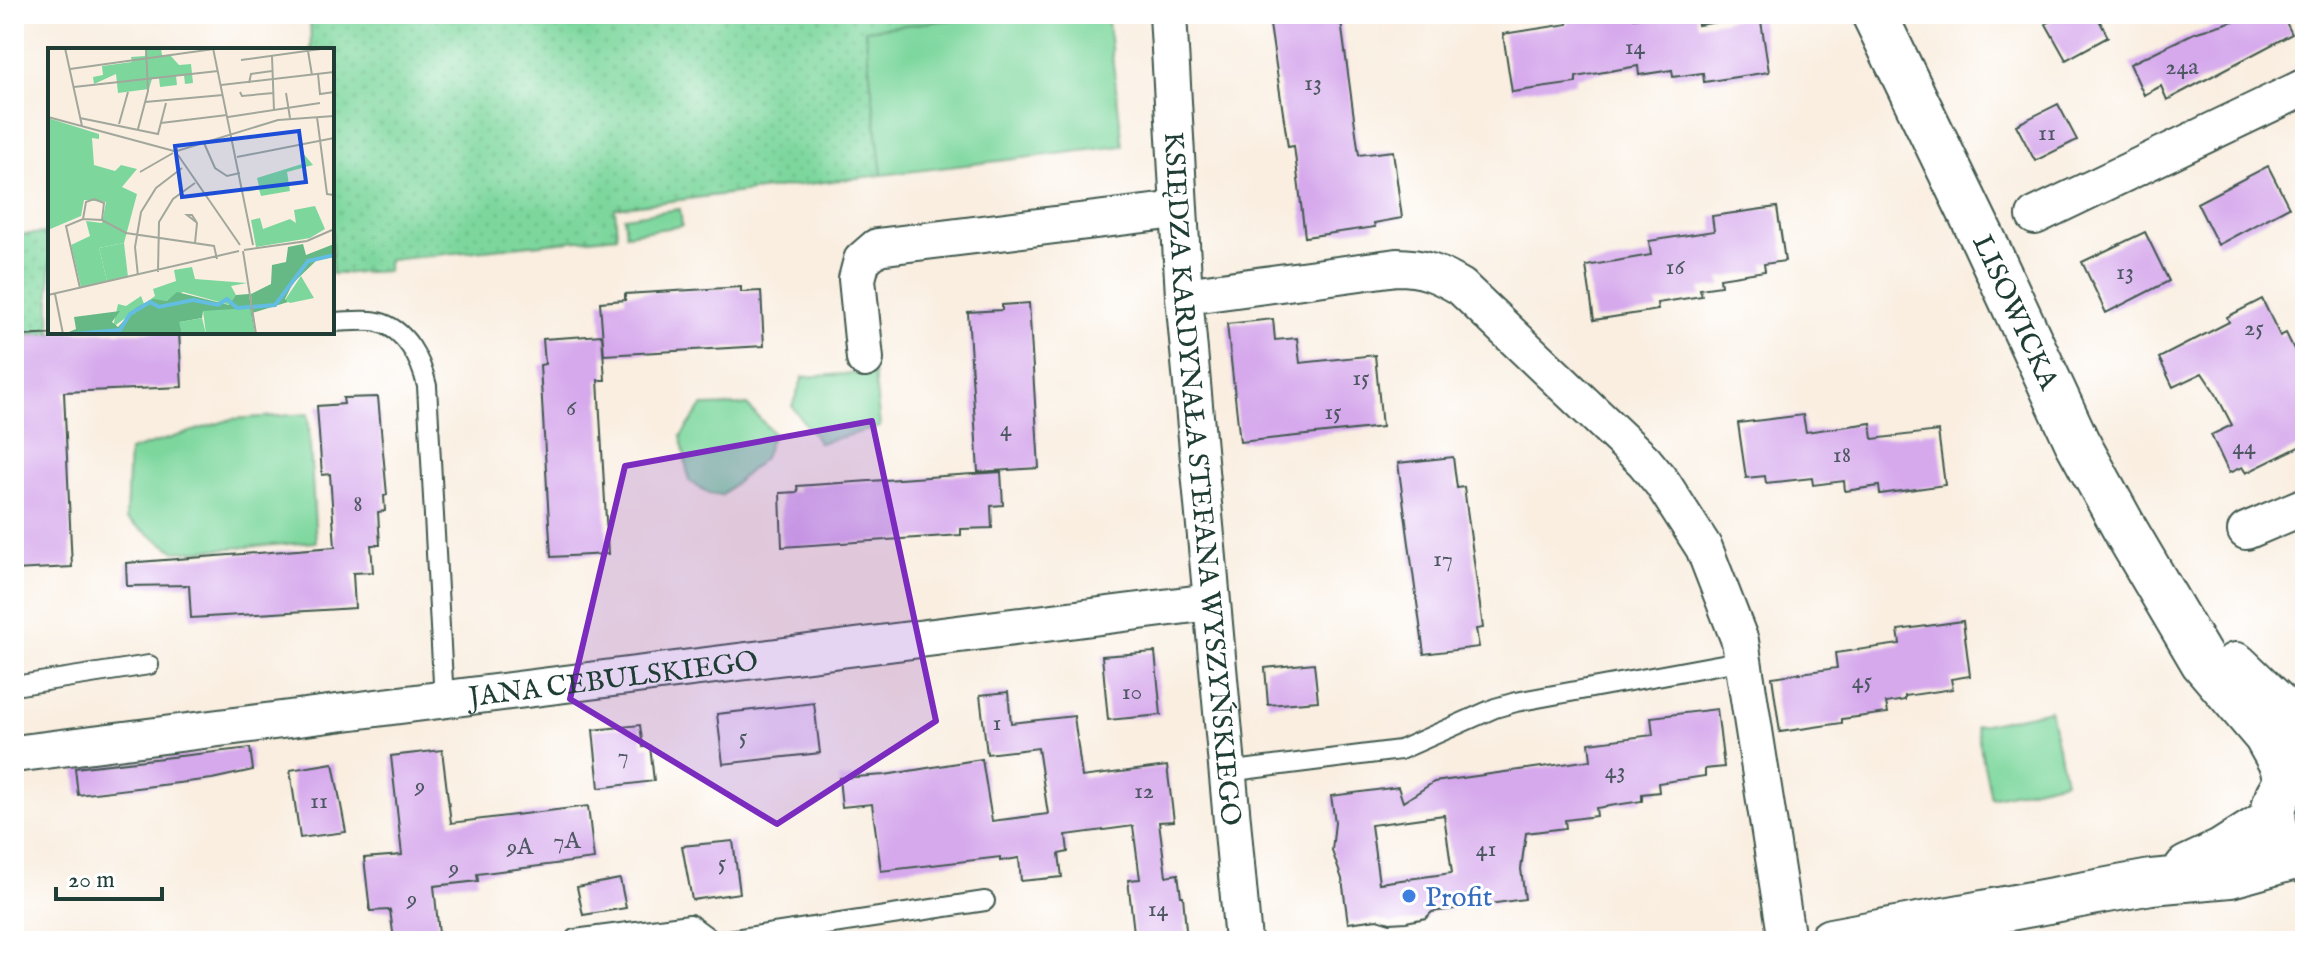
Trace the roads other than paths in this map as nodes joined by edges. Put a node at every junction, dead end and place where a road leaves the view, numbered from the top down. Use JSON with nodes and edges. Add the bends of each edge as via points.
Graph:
{"nodes":[{"id":1,"x":1168,"y":14,"type":"edge"},
{"id":2,"x":1874,"y":14,"type":"edge"},
{"id":3,"x":2305,"y":87,"type":"edge"},
{"id":4,"x":1177,"y":210,"type":"junction"},
{"id":5,"x":2035,"y":216,"type":"dead end"},
{"id":6,"x":1184,"y":296,"type":"junction"},
{"id":7,"x":334,"y":322,"type":"edge"},
{"id":8,"x":865,"y":359,"type":"dead end"},
{"id":9,"x":2305,"y":506,"type":"edge"},
{"id":10,"x":2246,"y":531,"type":"dead end"},
{"id":11,"x":1210,"y":602,"type":"junction"},
{"id":12,"x":2169,"y":604,"type":"junction"},
{"id":13,"x":1744,"y":660,"type":"junction"},
{"id":14,"x":149,"y":665,"type":"dead end"},
{"id":15,"x":14,"y":686,"type":"edge"},
{"id":16,"x":444,"y":701,"type":"junction"},
{"id":17,"x":2305,"y":731,"type":"edge"},
{"id":18,"x":14,"y":754,"type":"edge"},
{"id":19,"x":1227,"y":772,"type":"junction"},
{"id":20,"x":2288,"y":790,"type":"edge"},
{"id":21,"x":2300,"y":859,"type":"edge"},
{"id":22,"x":2151,"y":882,"type":"junction"},
{"id":23,"x":985,"y":901,"type":"dead end"},
{"id":24,"x":575,"y":939,"type":"edge"},
{"id":25,"x":713,"y":941,"type":"edge"},
{"id":26,"x":721,"y":941,"type":"edge"},
{"id":27,"x":1243,"y":941,"type":"edge"},
{"id":28,"x":1787,"y":941,"type":"edge"},
{"id":29,"x":1831,"y":941,"type":"edge"}],
"edges":[{"from":1,"to":4,"type":"street","name":"KSIĘDZA KARDYNAŁA STEFANA WYSZYŃSKIEGO"},
{"from":2,"to":12,"type":"main road","name":"LISOWICKA","via":[[2077,442]]},
{"from":3,"to":5,"type":"street"},
{"from":4,"to":6,"type":"street","name":"KSIĘDZA KARDYNAŁA STEFANA WYSZYŃSKIEGO"},
{"from":4,"to":8,"type":"street","via":[[877,247],[862,260],[857,279]]},
{"from":6,"to":11,"type":"street","name":"KSIĘDZA KARDYNAŁA STEFANA WYSZYŃSKIEGO"},
{"from":6,"to":13,"type":"street","via":[[1397,267],[1418,267],[1461,287],[1663,484],[1704,548]]},
{"from":7,"to":16,"type":"lane","via":[[380,323],[403,338],[422,368]]},
{"from":9,"to":10,"type":"street"},
{"from":11,"to":16,"type":"street","name":"JANA CEBULSKIEGO"},
{"from":11,"to":19,"type":"street","name":"KSIĘDZA KARDYNAŁA STEFANA WYSZYŃSKIEGO"},
{"from":12,"to":17,"type":"main road","name":"LISOWICKA"},
{"from":12,"to":20,"type":"main road","name":"LISOWICKA","via":[[2203,662],[2266,736]]},
{"from":13,"to":19,"type":"lane","via":[[1516,702],[1400,750]]},
{"from":13,"to":28,"type":"street"},
{"from":14,"to":15,"type":"lane"},
{"from":16,"to":18,"type":"street","name":"JANA CEBULSKIEGO"},
{"from":19,"to":27,"type":"street","name":"KSIĘDZA KARDYNAŁA STEFANA WYSZYŃSKIEGO"},
{"from":20,"to":21,"type":"main road","name":"LISOWICKA","via":[[2277,834]]},
{"from":20,"to":22,"type":"main road","via":[[2221,852]]},
{"from":21,"to":22,"type":"main road","via":[[2230,875]]},
{"from":22,"to":29,"type":"main road"},
{"from":23,"to":26,"type":"lane"},
{"from":24,"to":25,"type":"lane","via":[[690,924]]}]}
